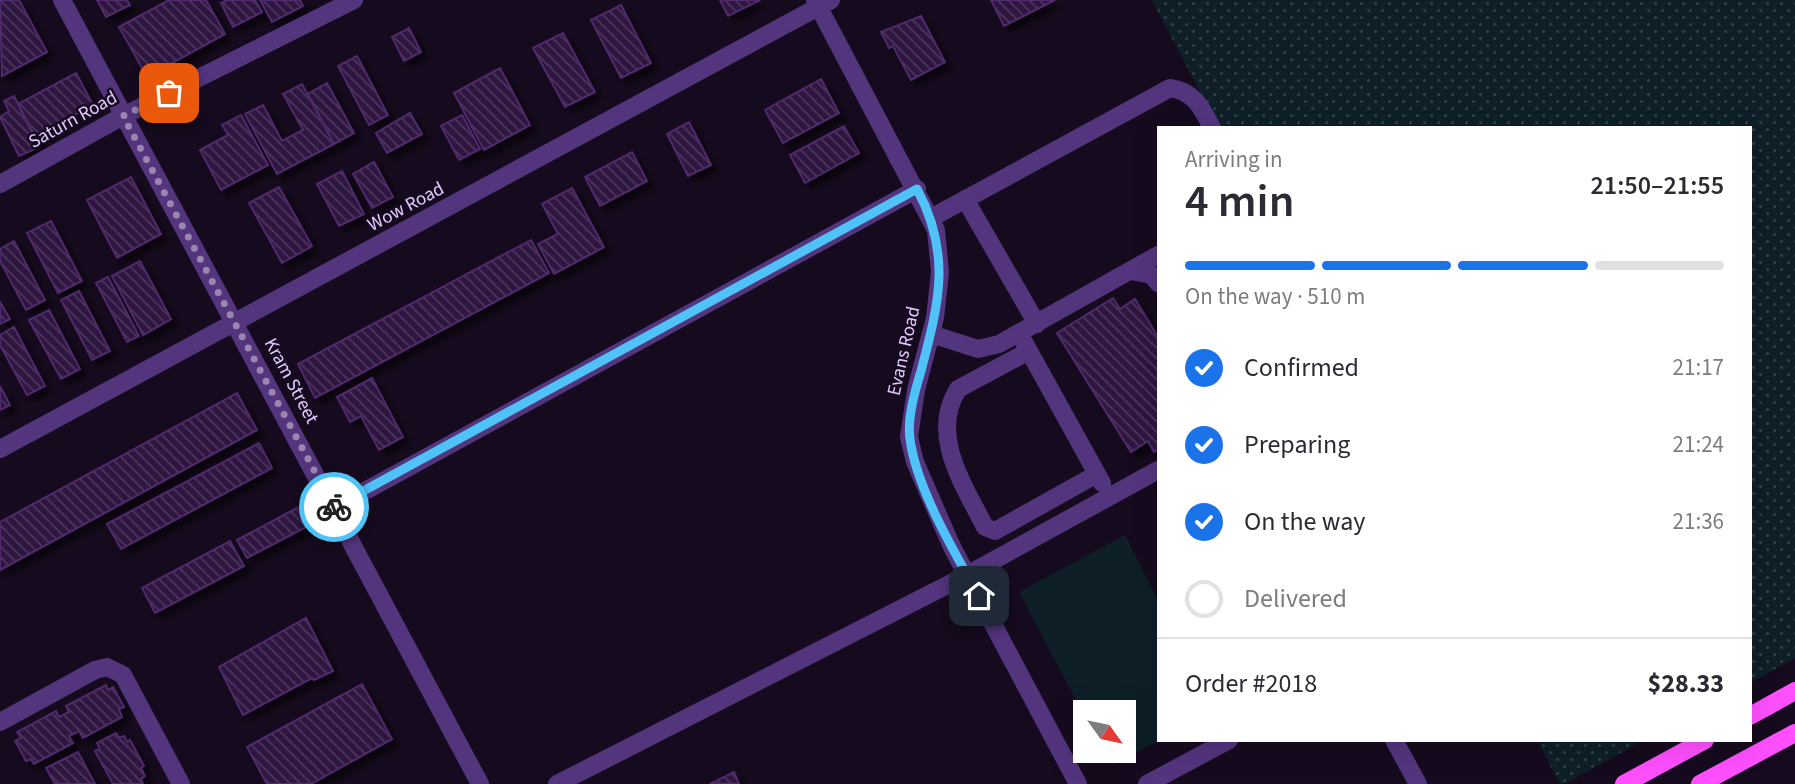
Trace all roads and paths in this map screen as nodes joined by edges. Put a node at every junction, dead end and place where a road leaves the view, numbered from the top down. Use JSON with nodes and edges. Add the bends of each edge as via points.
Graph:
{"nodes":[{"id":1,"x":62,"y":0,"type":"edge"},
{"id":2,"x":354,"y":0,"type":"edge"},
{"id":3,"x":822,"y":2,"type":"edge"},
{"id":4,"x":123,"y":116,"type":"junction"},
{"id":5,"x":1211,"y":126,"type":"edge"},
{"id":6,"x":0,"y":184,"type":"edge"},
{"id":7,"x":917,"y":189,"type":"junction"},
{"id":8,"x":965,"y":199,"type":"junction"},
{"id":9,"x":931,"y":218,"type":"junction"},
{"id":10,"x":1157,"y":256,"type":"edge"},
{"id":11,"x":1131,"y":271,"type":"junction"},
{"id":12,"x":1157,"y":282,"type":"edge"},
{"id":13,"x":236,"y":323,"type":"junction"},
{"id":14,"x":1037,"y":324,"type":"junction"},
{"id":15,"x":1019,"y":333,"type":"junction"},
{"id":16,"x":931,"y":334,"type":"junction"},
{"id":17,"x":1029,"y":351,"type":"junction"},
{"id":18,"x":0,"y":449,"type":"edge"},
{"id":19,"x":1157,"y":471,"type":"edge"},
{"id":20,"x":1097,"y":474,"type":"junction"},
{"id":21,"x":1109,"y":496,"type":"junction"},
{"id":22,"x":334,"y":508,"type":"junction"},
{"id":23,"x":967,"y":575,"type":"junction"},
{"id":24,"x":1795,"y":691,"type":"edge"},
{"id":25,"x":1752,"y":715,"type":"edge"},
{"id":26,"x":0,"y":722,"type":"edge"},
{"id":27,"x":1795,"y":733,"type":"edge"},
{"id":28,"x":1224,"y":742,"type":"edge"},
{"id":29,"x":1395,"y":742,"type":"edge"},
{"id":30,"x":1701,"y":742,"type":"edge"},
{"id":31,"x":583,"y":778,"type":"edge"},
{"id":32,"x":181,"y":784,"type":"edge"},
{"id":33,"x":480,"y":784,"type":"edge"},
{"id":34,"x":557,"y":784,"type":"edge"},
{"id":35,"x":1078,"y":784,"type":"edge"},
{"id":36,"x":1147,"y":784,"type":"edge"},
{"id":37,"x":1418,"y":784,"type":"edge"},
{"id":38,"x":1624,"y":784,"type":"edge"},
{"id":39,"x":1700,"y":784,"type":"edge"}],
"edges":[{"from":1,"to":4,"type":"street","name":"Kram Street"},
{"from":2,"to":4,"type":"street","name":"Saturn Road"},
{"from":3,"to":7,"type":"street","name":"Evans Road"},
{"from":3,"to":13,"type":"street","name":"Wow Road"},
{"from":4,"to":6,"type":"street","name":"Saturn Road"},
{"from":4,"to":13,"type":"street","name":"Kram Street"},
{"from":5,"to":8,"type":"street","via":[[1194,98],[1170,89]]},
{"from":7,"to":9,"type":"street","name":"Evans Road"},
{"from":7,"to":22,"type":"street"},
{"from":8,"to":9,"type":"street"},
{"from":8,"to":14,"type":"street"},
{"from":9,"to":16,"type":"street","name":"Evans Road","via":[[940,272]]},
{"from":10,"to":11,"type":"street"},
{"from":11,"to":12,"type":"street","via":[[1152,275]]},
{"from":11,"to":14,"type":"street"},
{"from":13,"to":18,"type":"street","name":"Wow Road"},
{"from":13,"to":22,"type":"street","name":"Kram Street"},
{"from":14,"to":15,"type":"street"},
{"from":15,"to":16,"type":"street","via":[[978,349]]},
{"from":15,"to":17,"type":"street"},
{"from":16,"to":23,"type":"street","name":"Evans Road","via":[[909,437],[915,462]]},
{"from":17,"to":20,"type":"street"},
{"from":17,"to":20,"type":"street","via":[[958,389],[952,398],[947,419],[952,462],[985,527],[995,531]]},
{"from":19,"to":21,"type":"street"},
{"from":20,"to":21,"type":"street"},
{"from":21,"to":23,"type":"street"},
{"from":22,"to":33,"type":"street","name":"Kram Street"},
{"from":23,"to":31,"type":"street"},
{"from":23,"to":35,"type":"street","name":"Evans Road"},
{"from":24,"to":25,"type":"main road"},
{"from":26,"to":32,"type":"street","via":[[107,667],[123,675]]},
{"from":27,"to":39,"type":"main road"},
{"from":28,"to":36,"type":"street"},
{"from":29,"to":37,"type":"street"},
{"from":30,"to":38,"type":"main road"},
{"from":31,"to":34,"type":"street"}]}
